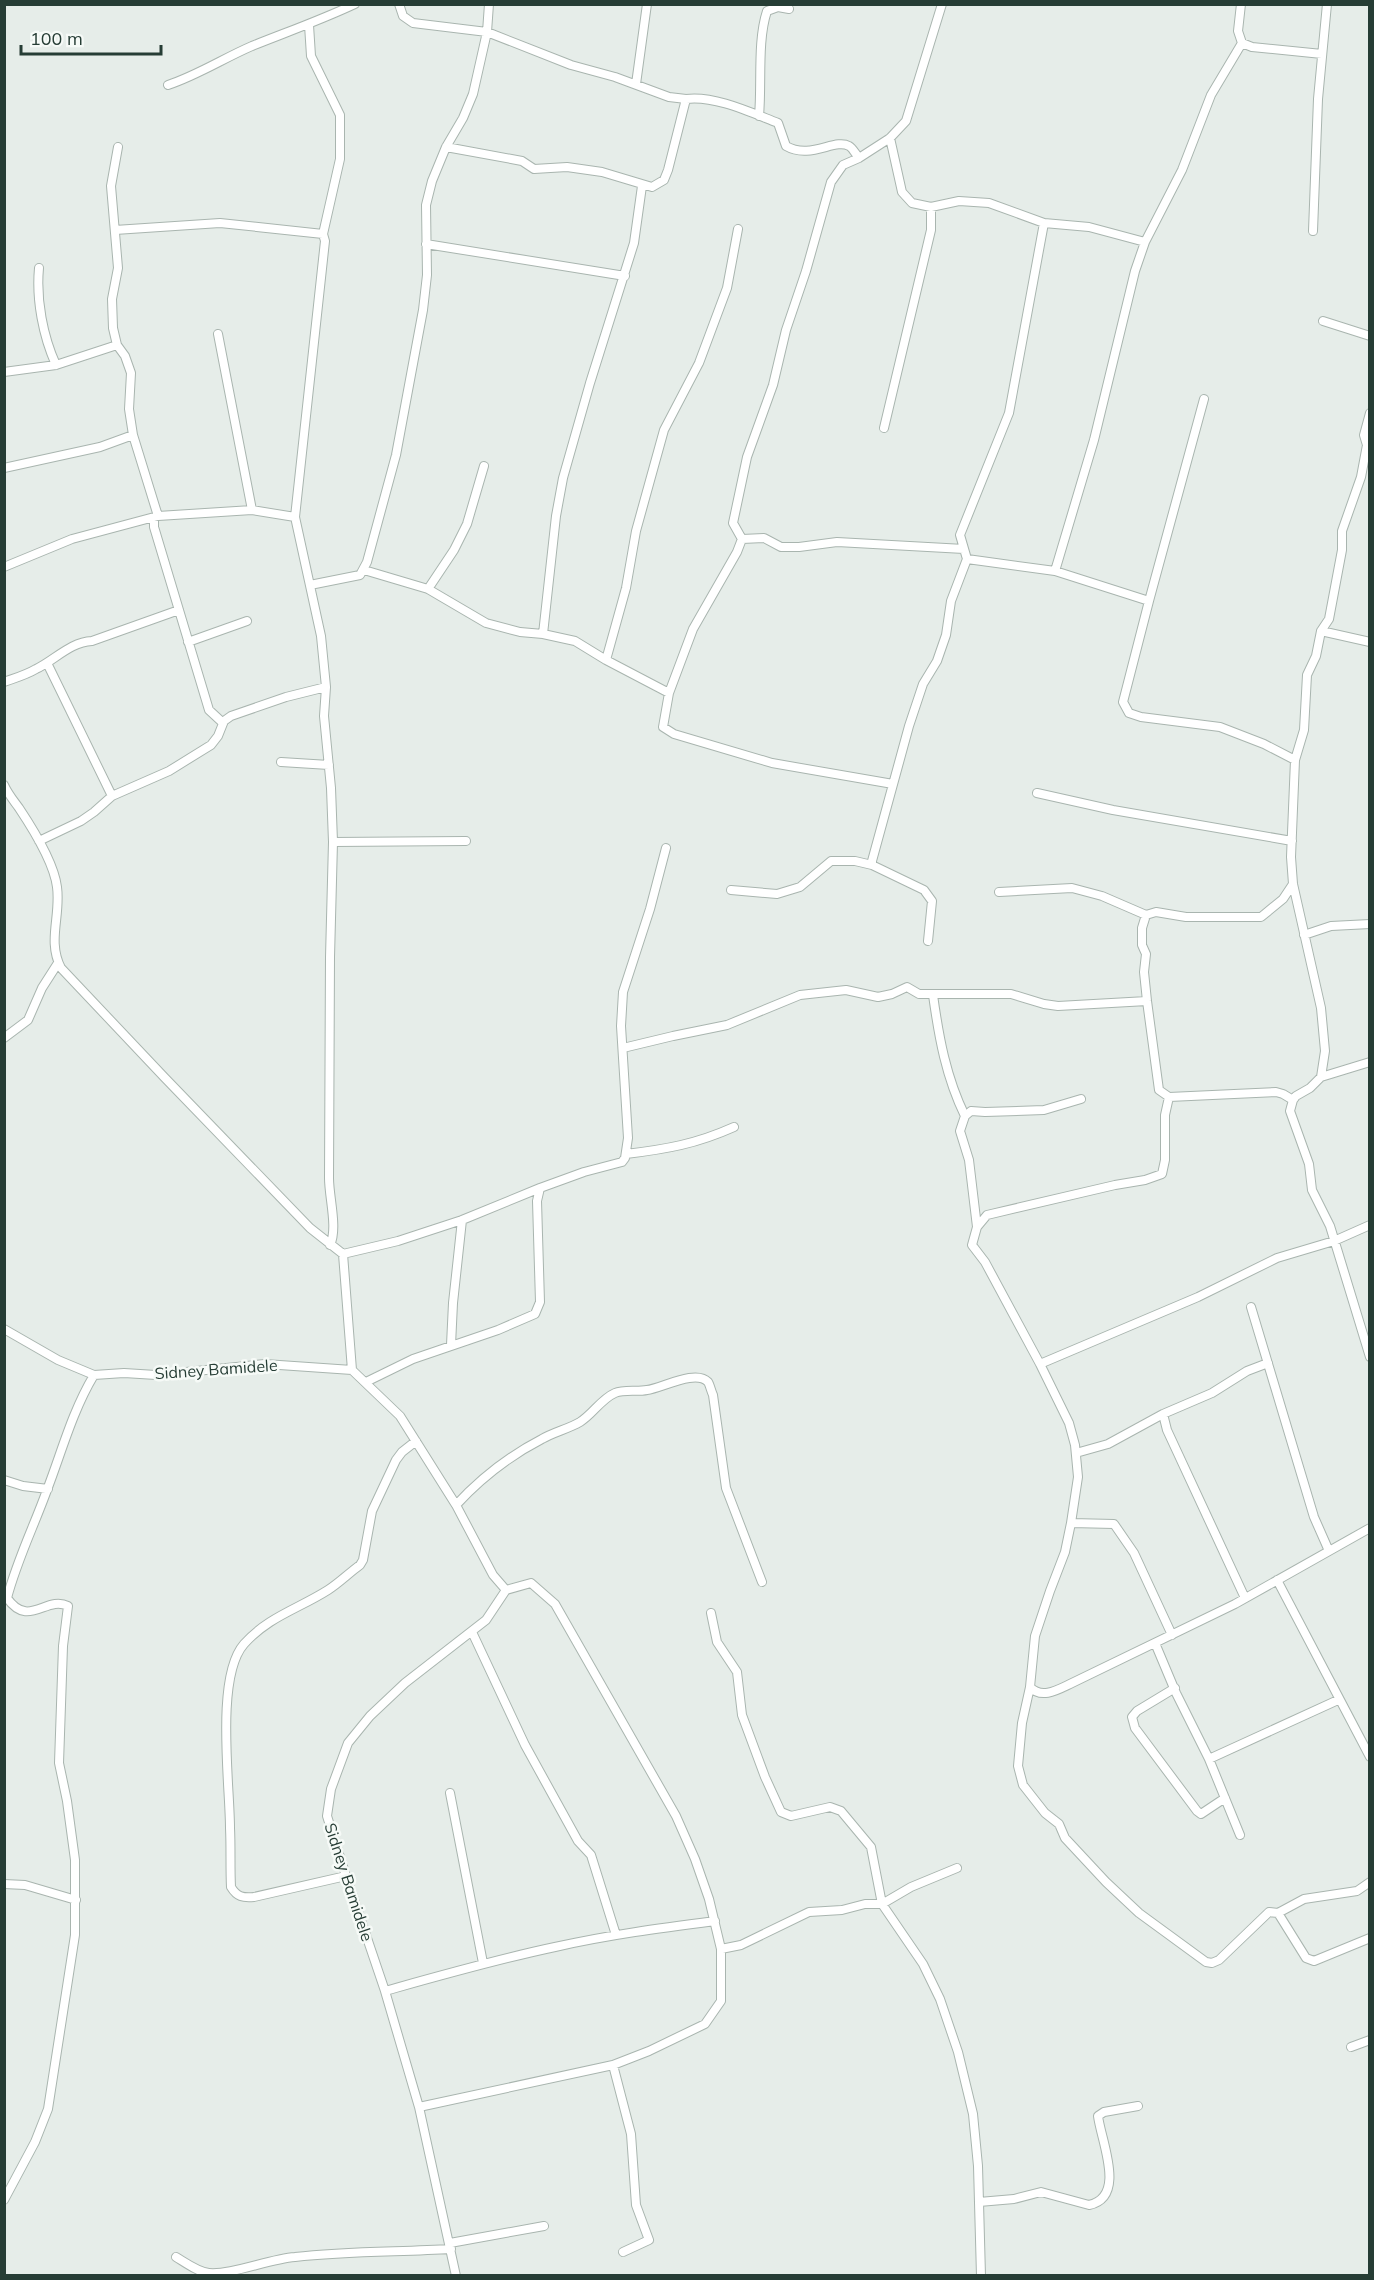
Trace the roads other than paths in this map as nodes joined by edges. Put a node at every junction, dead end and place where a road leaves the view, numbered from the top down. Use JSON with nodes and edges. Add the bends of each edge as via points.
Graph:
{"nodes":[{"id":1,"x":355,"y":4,"type":"edge"},
{"id":2,"x":399,"y":4,"type":"edge"},
{"id":3,"x":489,"y":4,"type":"edge"},
{"id":4,"x":647,"y":4,"type":"edge"},
{"id":5,"x":942,"y":4,"type":"edge"},
{"id":6,"x":1240,"y":4,"type":"edge"},
{"id":7,"x":1327,"y":4,"type":"edge"},
{"id":8,"x":789,"y":9,"type":"dead end"},
{"id":9,"x":309,"y":25,"type":"junction"},
{"id":10,"x":487,"y":32,"type":"junction"},
{"id":11,"x":1242,"y":43,"type":"junction"},
{"id":12,"x":1322,"y":54,"type":"junction"},
{"id":13,"x":636,"y":84,"type":"junction"},
{"id":14,"x":168,"y":85,"type":"dead end"},
{"id":15,"x":686,"y":99,"type":"junction"},
{"id":16,"x":759,"y":116,"type":"junction"},
{"id":17,"x":890,"y":138,"type":"junction"},
{"id":18,"x":118,"y":147,"type":"dead end"},
{"id":19,"x":446,"y":147,"type":"junction"},
{"id":20,"x":859,"y":158,"type":"junction"},
{"id":21,"x":642,"y":186,"type":"junction"},
{"id":22,"x":931,"y":207,"type":"junction"},
{"id":23,"x":1044,"y":223,"type":"junction"},
{"id":24,"x":738,"y":229,"type":"dead end"},
{"id":25,"x":115,"y":230,"type":"junction"},
{"id":26,"x":1313,"y":231,"type":"dead end"},
{"id":27,"x":323,"y":234,"type":"junction"},
{"id":28,"x":1144,"y":242,"type":"junction"},
{"id":29,"x":426,"y":244,"type":"junction"},
{"id":30,"x":39,"y":268,"type":"dead end"},
{"id":31,"x":625,"y":276,"type":"junction"},
{"id":32,"x":1323,"y":321,"type":"dead end"},
{"id":33,"x":218,"y":334,"type":"dead end"},
{"id":34,"x":1370,"y":336,"type":"edge"},
{"id":35,"x":117,"y":345,"type":"junction"},
{"id":36,"x":56,"y":365,"type":"junction"},
{"id":37,"x":4,"y":372,"type":"edge"},
{"id":38,"x":1204,"y":399,"type":"dead end"},
{"id":39,"x":1370,"y":413,"type":"edge"},
{"id":40,"x":884,"y":428,"type":"dead end"},
{"id":41,"x":133,"y":435,"type":"junction"},
{"id":42,"x":484,"y":466,"type":"dead end"},
{"id":43,"x":4,"y":468,"type":"edge"},
{"id":44,"x":252,"y":510,"type":"junction"},
{"id":45,"x":156,"y":517,"type":"junction"},
{"id":46,"x":294,"y":517,"type":"junction"},
{"id":47,"x":742,"y":539,"type":"junction"},
{"id":48,"x":964,"y":549,"type":"junction"},
{"id":49,"x":967,"y":560,"type":"junction"},
{"id":50,"x":4,"y":567,"type":"edge"},
{"id":51,"x":364,"y":570,"type":"junction"},
{"id":52,"x":1055,"y":571,"type":"junction"},
{"id":53,"x":310,"y":585,"type":"junction"},
{"id":54,"x":428,"y":590,"type":"junction"},
{"id":55,"x":1149,"y":602,"type":"junction"},
{"id":56,"x":179,"y":610,"type":"junction"},
{"id":57,"x":247,"y":621,"type":"dead end"},
{"id":58,"x":1321,"y":631,"type":"junction"},
{"id":59,"x":543,"y":634,"type":"junction"},
{"id":60,"x":188,"y":642,"type":"junction"},
{"id":61,"x":1370,"y":642,"type":"edge"},
{"id":62,"x":606,"y":660,"type":"junction"},
{"id":63,"x":47,"y":663,"type":"junction"},
{"id":64,"x":4,"y":682,"type":"edge"},
{"id":65,"x":326,"y":687,"type":"junction"},
{"id":66,"x":669,"y":693,"type":"junction"},
{"id":67,"x":223,"y":723,"type":"junction"},
{"id":68,"x":1295,"y":760,"type":"junction"},
{"id":69,"x":281,"y":762,"type":"dead end"},
{"id":70,"x":328,"y":765,"type":"junction"},
{"id":71,"x":893,"y":784,"type":"junction"},
{"id":72,"x":5,"y":790,"type":"edge"},
{"id":73,"x":1037,"y":793,"type":"dead end"},
{"id":74,"x":112,"y":796,"type":"junction"},
{"id":75,"x":39,"y":841,"type":"junction"},
{"id":76,"x":466,"y":841,"type":"dead end"},
{"id":77,"x":1292,"y":841,"type":"junction"},
{"id":78,"x":333,"y":842,"type":"junction"},
{"id":79,"x":666,"y":848,"type":"dead end"},
{"id":80,"x":872,"y":865,"type":"junction"},
{"id":81,"x":1293,"y":884,"type":"junction"},
{"id":82,"x":731,"y":890,"type":"dead end"},
{"id":83,"x":999,"y":892,"type":"dead end"},
{"id":84,"x":1283,"y":899,"type":"junction"},
{"id":85,"x":1297,"y":901,"type":"junction"},
{"id":86,"x":1146,"y":915,"type":"junction"},
{"id":87,"x":1370,"y":924,"type":"edge"},
{"id":88,"x":1304,"y":935,"type":"junction"},
{"id":89,"x":928,"y":941,"type":"dead end"},
{"id":90,"x":58,"y":963,"type":"junction"},
{"id":91,"x":933,"y":995,"type":"junction"},
{"id":92,"x":1147,"y":1001,"type":"junction"},
{"id":93,"x":4,"y":1038,"type":"edge"},
{"id":94,"x":623,"y":1048,"type":"junction"},
{"id":95,"x":1370,"y":1062,"type":"edge"},
{"id":96,"x":1321,"y":1077,"type":"junction"},
{"id":97,"x":1169,"y":1097,"type":"junction"},
{"id":98,"x":1080,"y":1100,"type":"dead end"},
{"id":99,"x":1293,"y":1100,"type":"junction"},
{"id":100,"x":965,"y":1116,"type":"junction"},
{"id":101,"x":734,"y":1127,"type":"dead end"},
{"id":102,"x":626,"y":1154,"type":"junction"},
{"id":103,"x":540,"y":1188,"type":"junction"},
{"id":104,"x":526,"y":1193,"type":"junction"},
{"id":105,"x":537,"y":1201,"type":"junction"},
{"id":106,"x":462,"y":1220,"type":"junction"},
{"id":107,"x":1370,"y":1225,"type":"edge"},
{"id":108,"x":977,"y":1227,"type":"junction"},
{"id":109,"x":1334,"y":1241,"type":"junction"},
{"id":110,"x":330,"y":1245,"type":"junction"},
{"id":111,"x":342,"y":1254,"type":"junction"},
{"id":112,"x":1251,"y":1307,"type":"dead end"},
{"id":113,"x":4,"y":1329,"type":"edge"},
{"id":114,"x":451,"y":1346,"type":"junction"},
{"id":115,"x":1370,"y":1357,"type":"edge"},
{"id":116,"x":1268,"y":1363,"type":"junction"},
{"id":117,"x":1040,"y":1364,"type":"junction"},
{"id":118,"x":352,"y":1370,"type":"junction"},
{"id":119,"x":93,"y":1375,"type":"junction"},
{"id":120,"x":366,"y":1382,"type":"junction"},
{"id":121,"x":1163,"y":1414,"type":"junction"},
{"id":122,"x":416,"y":1441,"type":"junction"},
{"id":123,"x":1076,"y":1453,"type":"junction"},
{"id":124,"x":4,"y":1480,"type":"edge"},
{"id":125,"x":48,"y":1489,"type":"junction"},
{"id":126,"x":456,"y":1505,"type":"junction"},
{"id":127,"x":1071,"y":1523,"type":"junction"},
{"id":128,"x":1370,"y":1528,"type":"edge"},
{"id":129,"x":1329,"y":1551,"type":"junction"},
{"id":130,"x":1276,"y":1580,"type":"junction"},
{"id":131,"x":762,"y":1582,"type":"dead end"},
{"id":132,"x":506,"y":1590,"type":"junction"},
{"id":133,"x":1245,"y":1598,"type":"junction"},
{"id":134,"x":6,"y":1602,"type":"edge"},
{"id":135,"x":711,"y":1613,"type":"dead end"},
{"id":136,"x":472,"y":1632,"type":"junction"},
{"id":137,"x":1172,"y":1635,"type":"junction"},
{"id":138,"x":1155,"y":1643,"type":"junction"},
{"id":139,"x":1030,"y":1687,"type":"junction"},
{"id":140,"x":1175,"y":1688,"type":"junction"},
{"id":141,"x":1039,"y":1692,"type":"junction"},
{"id":142,"x":1027,"y":1699,"type":"junction"},
{"id":143,"x":1338,"y":1700,"type":"junction"},
{"id":144,"x":1370,"y":1757,"type":"edge"},
{"id":145,"x":1209,"y":1759,"type":"junction"},
{"id":146,"x":450,"y":1793,"type":"dead end"},
{"id":147,"x":1225,"y":1798,"type":"junction"},
{"id":148,"x":1240,"y":1835,"type":"dead end"},
{"id":149,"x":957,"y":1868,"type":"dead end"},
{"id":150,"x":346,"y":1876,"type":"junction"},
{"id":151,"x":1370,"y":1882,"type":"edge"},
{"id":152,"x":4,"y":1884,"type":"edge"},
{"id":153,"x":76,"y":1900,"type":"junction"},
{"id":154,"x":882,"y":1904,"type":"junction"},
{"id":155,"x":1278,"y":1913,"type":"junction"},
{"id":156,"x":715,"y":1921,"type":"junction"},
{"id":157,"x":616,"y":1935,"type":"junction"},
{"id":158,"x":1370,"y":1938,"type":"edge"},
{"id":159,"x":721,"y":1948,"type":"junction"},
{"id":160,"x":483,"y":1963,"type":"junction"},
{"id":161,"x":385,"y":1991,"type":"junction"},
{"id":162,"x":1370,"y":2040,"type":"edge"},
{"id":163,"x":1351,"y":2047,"type":"dead end"},
{"id":164,"x":613,"y":2065,"type":"junction"},
{"id":165,"x":1138,"y":2106,"type":"dead end"},
{"id":166,"x":419,"y":2107,"type":"junction"},
{"id":167,"x":4,"y":2200,"type":"edge"},
{"id":168,"x":979,"y":2202,"type":"junction"},
{"id":169,"x":544,"y":2226,"type":"dead end"},
{"id":170,"x":450,"y":2246,"type":"junction"},
{"id":171,"x":623,"y":2252,"type":"dead end"},
{"id":172,"x":176,"y":2257,"type":"dead end"},
{"id":173,"x":456,"y":2276,"type":"edge"},
{"id":174,"x":981,"y":2276,"type":"edge"}],
"edges":[{"from":1,"to":9,"type":"street"},
{"from":2,"to":10,"type":"street","via":[[402,16],[412,23]]},
{"from":3,"to":10,"type":"street"},
{"from":4,"to":13,"type":"street"},
{"from":5,"to":17,"type":"street","via":[[906,121]]},
{"from":6,"to":11,"type":"street","via":[[1238,31]]},
{"from":7,"to":12,"type":"street"},
{"from":8,"to":16,"type":"street","via":[[777,7],[765,15]]},
{"from":9,"to":14,"type":"street"},
{"from":9,"to":27,"type":"street","via":[[311,56],[340,115],[340,159]]},
{"from":10,"to":13,"type":"street","via":[[571,65]]},
{"from":10,"to":19,"type":"street","via":[[473,94]]},
{"from":11,"to":12,"type":"street"},
{"from":11,"to":28,"type":"street","via":[[1211,94],[1182,170]]},
{"from":12,"to":26,"type":"street"},
{"from":13,"to":15,"type":"street"},
{"from":15,"to":16,"type":"street","via":[[714,100]]},
{"from":15,"to":21,"type":"street","via":[[664,180],[652,187]]},
{"from":16,"to":20,"type":"street","via":[[778,123],[786,146],[796,152],[841,144],[850,146]]},
{"from":17,"to":20,"type":"street"},
{"from":17,"to":22,"type":"street","via":[[902,192],[912,203]]},
{"from":18,"to":25,"type":"street","via":[[111,186]]},
{"from":19,"to":21,"type":"street","via":[[522,161],[534,169],[567,167],[602,172]]},
{"from":19,"to":29,"type":"street","via":[[426,205]]},
{"from":20,"to":47,"type":"street","via":[[843,165],[825,199],[773,385],[747,457],[733,523]]},
{"from":21,"to":31,"type":"street"},
{"from":22,"to":23,"type":"street","via":[[959,201],[989,203]]},
{"from":22,"to":40,"type":"street","via":[[931,230]]},
{"from":23,"to":28,"type":"street","via":[[1089,227]]},
{"from":23,"to":48,"type":"street","via":[[1009,413],[960,535]]},
{"from":24,"to":62,"type":"street","via":[[727,288],[699,363],[664,430]]},
{"from":25,"to":27,"type":"street","via":[[220,223]]},
{"from":25,"to":35,"type":"street","via":[[118,268],[112,299]]},
{"from":27,"to":46,"type":"street"},
{"from":28,"to":52,"type":"street","via":[[1094,440]]},
{"from":29,"to":31,"type":"street"},
{"from":29,"to":51,"type":"street","via":[[423,310],[398,443]]},
{"from":30,"to":36,"type":"street","via":[[37,287],[47,346]]},
{"from":31,"to":59,"type":"street","via":[[563,478]]},
{"from":32,"to":34,"type":"street"},
{"from":33,"to":44,"type":"street"},
{"from":35,"to":36,"type":"street"},
{"from":35,"to":41,"type":"street","via":[[131,373],[129,409]]},
{"from":36,"to":37,"type":"street"},
{"from":38,"to":55,"type":"street"},
{"from":39,"to":58,"type":"street","via":[[1361,477],[1343,525],[1329,619]]},
{"from":41,"to":43,"type":"street","via":[[100,447]]},
{"from":41,"to":45,"type":"street"},
{"from":42,"to":54,"type":"street","via":[[467,524]]},
{"from":44,"to":45,"type":"street"},
{"from":44,"to":46,"type":"street"},
{"from":45,"to":50,"type":"street","via":[[72,539]]},
{"from":45,"to":56,"type":"street","via":[[154,527]]},
{"from":46,"to":53,"type":"street"},
{"from":47,"to":48,"type":"street","via":[[764,538],[781,547],[837,542]]},
{"from":47,"to":66,"type":"street","via":[[693,629]]},
{"from":48,"to":49,"type":"street"},
{"from":49,"to":52,"type":"street"},
{"from":49,"to":71,"type":"street","via":[[951,601],[946,635],[937,662],[923,684]]},
{"from":51,"to":53,"type":"street"},
{"from":51,"to":54,"type":"street"},
{"from":52,"to":55,"type":"street"},
{"from":53,"to":65,"type":"street"},
{"from":54,"to":59,"type":"street","via":[[486,623]]},
{"from":55,"to":68,"type":"street","via":[[1123,702],[1129,713],[1220,727]]},
{"from":56,"to":60,"type":"street"},
{"from":56,"to":63,"type":"street","via":[[84,641]]},
{"from":57,"to":60,"type":"street"},
{"from":58,"to":61,"type":"street"},
{"from":58,"to":68,"type":"street","via":[[1307,675],[1304,730]]},
{"from":59,"to":62,"type":"street","via":[[575,640]]},
{"from":60,"to":67,"type":"street","via":[[208,710]]},
{"from":62,"to":66,"type":"street"},
{"from":63,"to":64,"type":"street"},
{"from":63,"to":74,"type":"street"},
{"from":65,"to":67,"type":"street","via":[[231,716]]},
{"from":65,"to":70,"type":"street"},
{"from":66,"to":71,"type":"street","via":[[663,727],[674,734],[772,763]]},
{"from":67,"to":74,"type":"street","via":[[211,745],[169,771]]},
{"from":68,"to":77,"type":"street"},
{"from":69,"to":70,"type":"street"},
{"from":70,"to":78,"type":"street"},
{"from":71,"to":80,"type":"street"},
{"from":72,"to":75,"type":"street"},
{"from":73,"to":77,"type":"street"},
{"from":74,"to":75,"type":"street","via":[[81,821]]},
{"from":75,"to":90,"type":"street","via":[[57,886],[53,941]]},
{"from":76,"to":78,"type":"street"},
{"from":77,"to":81,"type":"street"},
{"from":78,"to":110,"type":"street","via":[[329,1200],[334,1234]]},
{"from":79,"to":94,"type":"street","via":[[625,984]]},
{"from":80,"to":82,"type":"street","via":[[831,861],[800,887],[777,894]]},
{"from":80,"to":89,"type":"street","via":[[924,890],[932,901]]},
{"from":81,"to":84,"type":"street"},
{"from":81,"to":85,"type":"street"},
{"from":83,"to":86,"type":"street","via":[[1071,888]]},
{"from":84,"to":85,"type":"street"},
{"from":84,"to":86,"type":"street","via":[[1261,917],[1186,917],[1156,912]]},
{"from":85,"to":88,"type":"street"},
{"from":86,"to":92,"type":"street","via":[[1142,945],[1146,954]]},
{"from":87,"to":88,"type":"street","via":[[1331,926]]},
{"from":88,"to":96,"type":"street","via":[[1321,1008],[1325,1051]]},
{"from":90,"to":93,"type":"street","via":[[28,1020]]},
{"from":90,"to":110,"type":"street","via":[[236,1153]]},
{"from":91,"to":92,"type":"street","via":[[1011,994],[1058,1006]]},
{"from":91,"to":94,"type":"street","via":[[919,994],[907,987],[878,997],[846,990],[800,995],[727,1025]]},
{"from":91,"to":100,"type":"street","via":[[952,1091]]},
{"from":92,"to":97,"type":"street","via":[[1157,1087]]},
{"from":94,"to":102,"type":"street"},
{"from":95,"to":96,"type":"street"},
{"from":96,"to":99,"type":"street"},
{"from":97,"to":99,"type":"street","via":[[1266,1092]]},
{"from":97,"to":108,"type":"street","via":[[1164,1168],[1160,1175],[987,1215]]},
{"from":98,"to":100,"type":"street","via":[[1044,1110],[971,1111]]},
{"from":99,"to":109,"type":"street","via":[[1290,1111],[1309,1164],[1312,1190]]},
{"from":100,"to":108,"type":"street","via":[[960,1131],[969,1161]]},
{"from":101,"to":102,"type":"street","via":[[705,1140]]},
{"from":102,"to":103,"type":"street","via":[[615,1165]]},
{"from":103,"to":104,"type":"street"},
{"from":103,"to":105,"type":"street"},
{"from":104,"to":105,"type":"street"},
{"from":104,"to":106,"type":"street"},
{"from":105,"to":114,"type":"street","via":[[540,1306],[525,1320]]},
{"from":106,"to":111,"type":"street"},
{"from":106,"to":114,"type":"street"},
{"from":107,"to":109,"type":"street"},
{"from":108,"to":117,"type":"street","via":[[972,1245]]},
{"from":109,"to":115,"type":"street"},
{"from":109,"to":117,"type":"street","via":[[1277,1258],[1198,1297]]},
{"from":110,"to":111,"type":"street"},
{"from":111,"to":118,"type":"street"},
{"from":112,"to":116,"type":"street"},
{"from":113,"to":119,"type":"street"},
{"from":114,"to":120,"type":"street"},
{"from":116,"to":121,"type":"street","via":[[1247,1371],[1212,1394]]},
{"from":116,"to":129,"type":"street","via":[[1314,1517]]},
{"from":117,"to":123,"type":"street","via":[[1069,1423]]},
{"from":118,"to":119,"type":"street","name":"Sidney Bamidele","via":[[265,1364],[156,1375]]},
{"from":118,"to":120,"type":"street"},
{"from":119,"to":125,"type":"street","via":[[68,1428]]},
{"from":120,"to":122,"type":"street","via":[[400,1416]]},
{"from":121,"to":123,"type":"street","via":[[1108,1444]]},
{"from":121,"to":133,"type":"street"},
{"from":122,"to":126,"type":"street"},
{"from":122,"to":150,"type":"street","via":[[396,1460],[372,1510],[360,1565],[329,1590],[270,1620],[244,1644],[233,1664],[225,1735],[231,1887],[244,1898]]},
{"from":123,"to":127,"type":"street","via":[[1078,1477]]},
{"from":124,"to":125,"type":"street"},
{"from":125,"to":134,"type":"street","via":[[15,1567]]},
{"from":126,"to":131,"type":"street","via":[[491,1470],[542,1438],[582,1421],[615,1392],[643,1391],[701,1378],[709,1383],[712,1395],[726,1488]]},
{"from":126,"to":132,"type":"street","via":[[493,1575]]},
{"from":127,"to":137,"type":"street","via":[[1114,1524],[1134,1553]]},
{"from":127,"to":139,"type":"street","via":[[1065,1552],[1035,1636]]},
{"from":128,"to":129,"type":"street"},
{"from":129,"to":130,"type":"street"},
{"from":130,"to":133,"type":"street"},
{"from":130,"to":143,"type":"street"},
{"from":132,"to":136,"type":"street","name":"Sidney Bamidele","via":[[486,1620]]},
{"from":132,"to":156,"type":"street","via":[[531,1583],[564,1616],[676,1816]]},
{"from":133,"to":137,"type":"street"},
{"from":134,"to":153,"type":"street","via":[[21,1611],[68,1606],[58,1763],[75,1860]]},
{"from":135,"to":154,"type":"street","via":[[717,1642],[737,1672],[742,1715],[781,1812],[790,1816],[830,1807],[841,1811],[871,1847]]},
{"from":136,"to":150,"type":"street","name":"Sidney Bamidele","via":[[380,1705],[348,1743],[331,1789],[327,1816]]},
{"from":136,"to":157,"type":"street","via":[[525,1745],[578,1841],[591,1855]]},
{"from":137,"to":138,"type":"street"},
{"from":138,"to":140,"type":"street"},
{"from":138,"to":141,"type":"street","via":[[1052,1692]]},
{"from":139,"to":141,"type":"street"},
{"from":139,"to":142,"type":"street"},
{"from":140,"to":145,"type":"street"},
{"from":140,"to":147,"type":"street","via":[[1137,1711],[1132,1717],[1135,1728],[1197,1811],[1201,1814]]},
{"from":141,"to":142,"type":"street"},
{"from":142,"to":155,"type":"street","via":[[1018,1766],[1023,1785],[1059,1824],[1065,1838],[1139,1913],[1212,1963],[1269,1912]]},
{"from":143,"to":144,"type":"street"},
{"from":143,"to":145,"type":"street"},
{"from":145,"to":147,"type":"street"},
{"from":146,"to":160,"type":"street"},
{"from":147,"to":148,"type":"street"},
{"from":149,"to":154,"type":"street"},
{"from":150,"to":161,"type":"street","name":"Sidney Bamidele"},
{"from":151,"to":155,"type":"street","via":[[1357,1891],[1304,1899]]},
{"from":152,"to":153,"type":"street","via":[[42,1889]]},
{"from":153,"to":167,"type":"street","via":[[75,1935],[48,2109]]},
{"from":154,"to":159,"type":"street","via":[[810,1912],[741,1946]]},
{"from":154,"to":168,"type":"street","via":[[923,1964],[950,2027],[974,2115]]},
{"from":155,"to":158,"type":"street","via":[[1311,1961]]},
{"from":156,"to":157,"type":"street"},
{"from":156,"to":159,"type":"street"},
{"from":157,"to":160,"type":"street"},
{"from":159,"to":164,"type":"street","via":[[721,2001],[705,2024]]},
{"from":160,"to":161,"type":"street"},
{"from":161,"to":166,"type":"street","name":"Sidney Bamidele"},
{"from":162,"to":163,"type":"street"},
{"from":164,"to":166,"type":"street"},
{"from":164,"to":171,"type":"street","via":[[631,2134],[636,2205],[649,2240]]},
{"from":165,"to":168,"type":"street","via":[[1098,2116],[1111,2181],[1095,2204],[1041,2192]]},
{"from":166,"to":170,"type":"street","name":"Sidney Bamidele"},
{"from":168,"to":174,"type":"street"},
{"from":169,"to":170,"type":"street"},
{"from":170,"to":172,"type":"street","via":[[296,2256],[214,2273],[200,2271]]},
{"from":170,"to":173,"type":"street","name":"Sidney Bamidele"}]}
